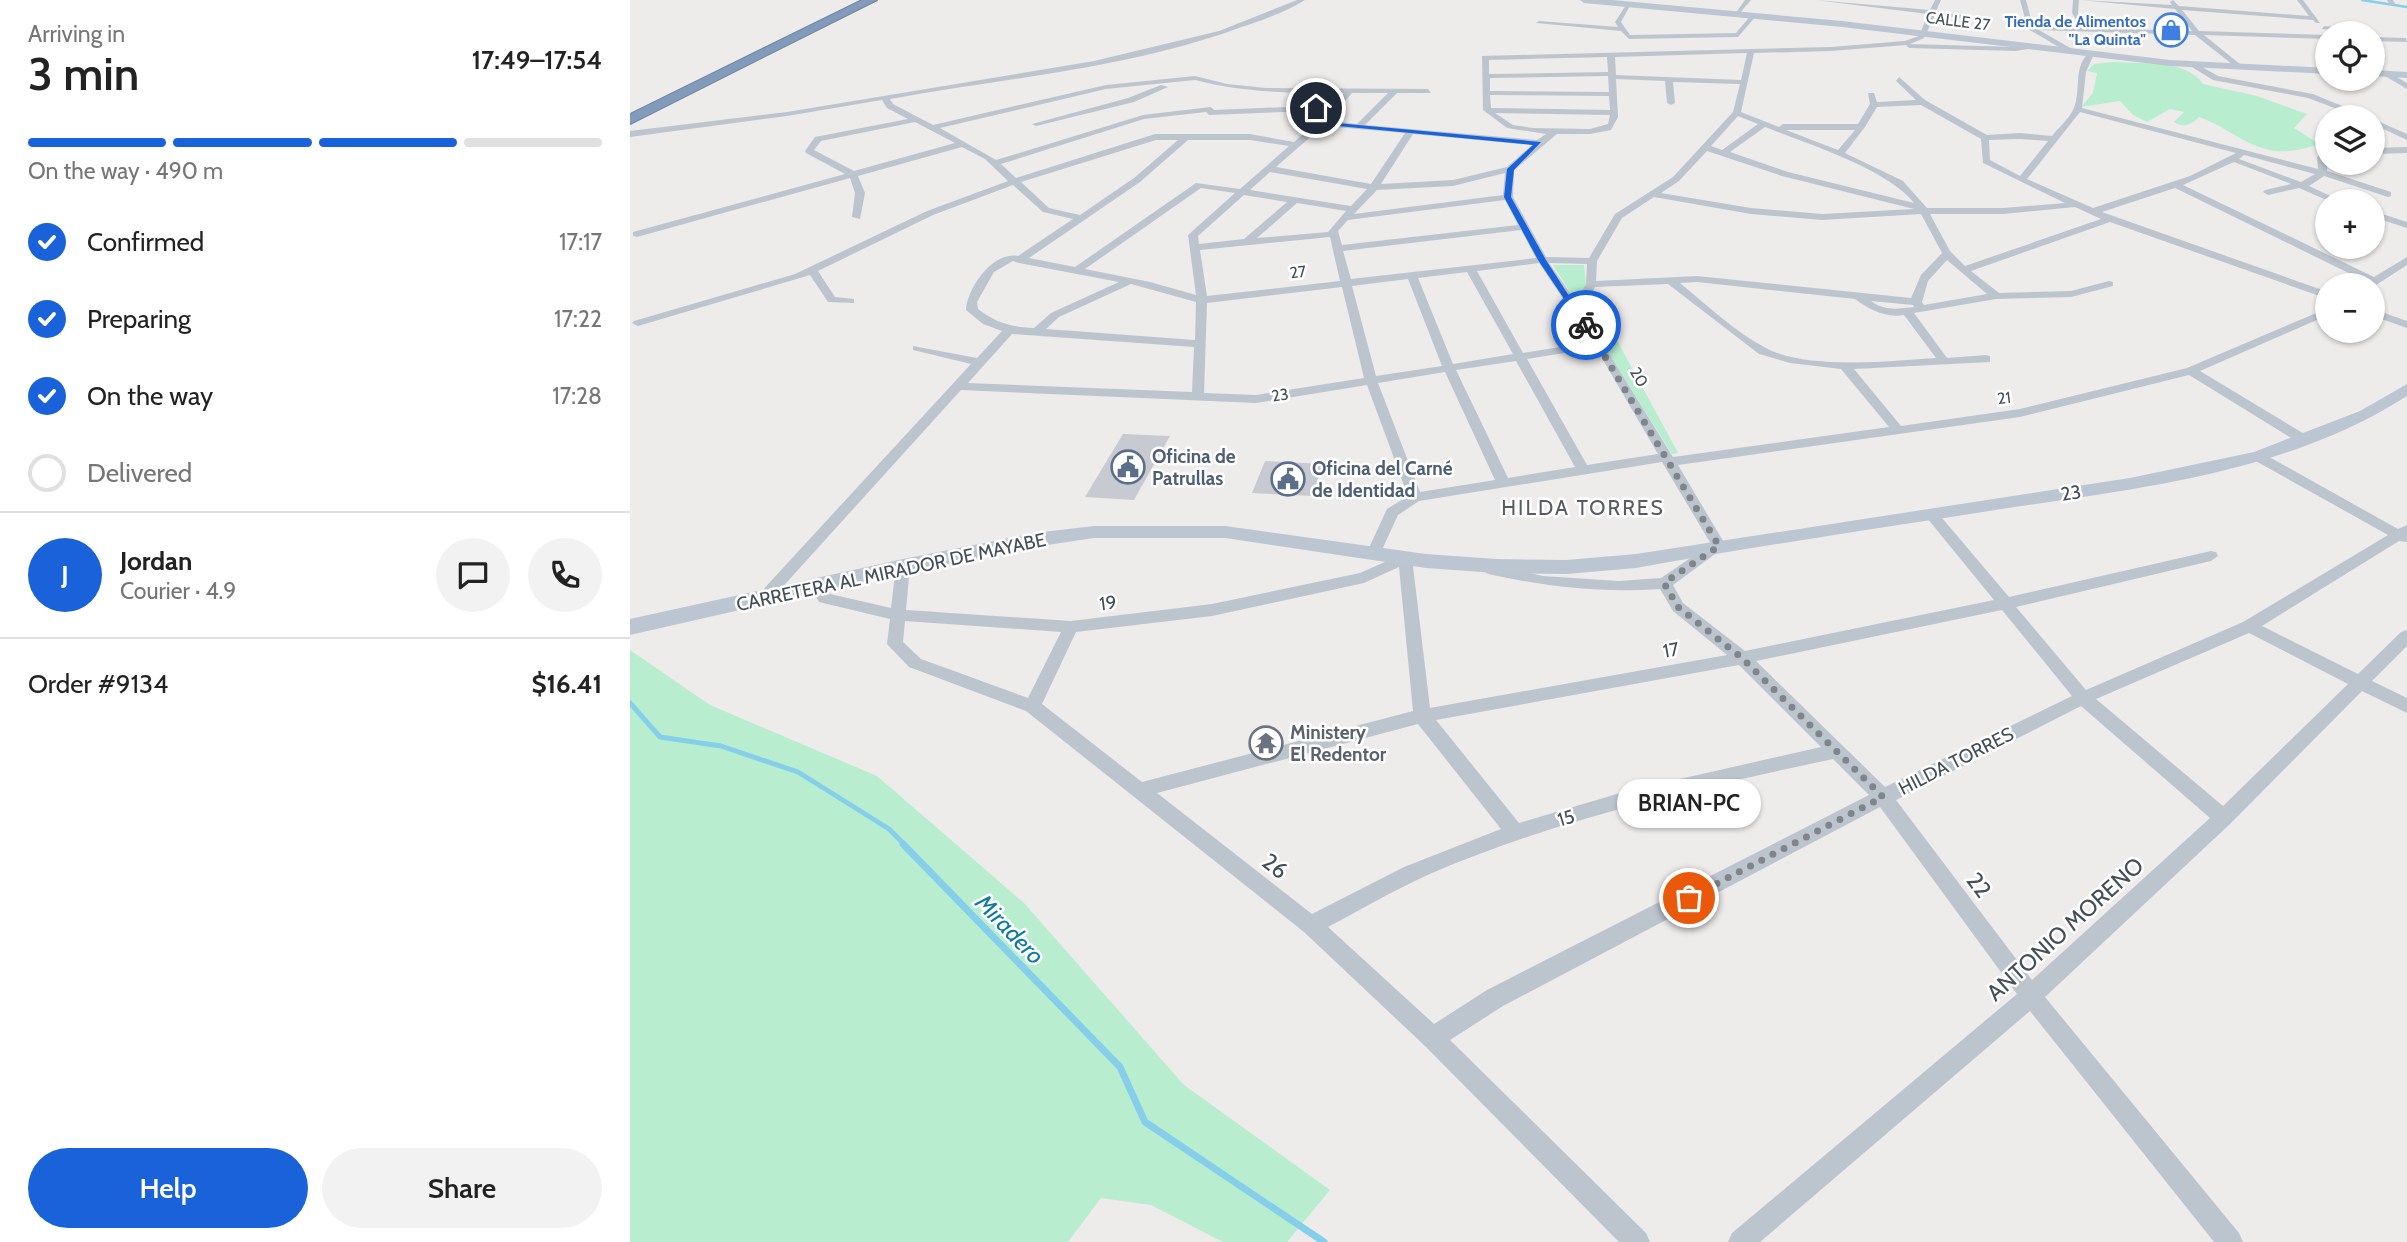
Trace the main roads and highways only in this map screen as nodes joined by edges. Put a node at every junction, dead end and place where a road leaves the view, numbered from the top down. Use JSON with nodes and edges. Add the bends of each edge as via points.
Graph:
{"nodes":[{"id":1,"x":856,"y":0,"type":"edge"},
{"id":2,"x":871,"y":0,"type":"edge"},
{"id":3,"x":630,"y":111,"type":"edge"},
{"id":4,"x":630,"y":120,"type":"edge"}],
"edges":[{"from":1,"to":3,"type":"highway"},
{"from":2,"to":4,"type":"highway"}]}
